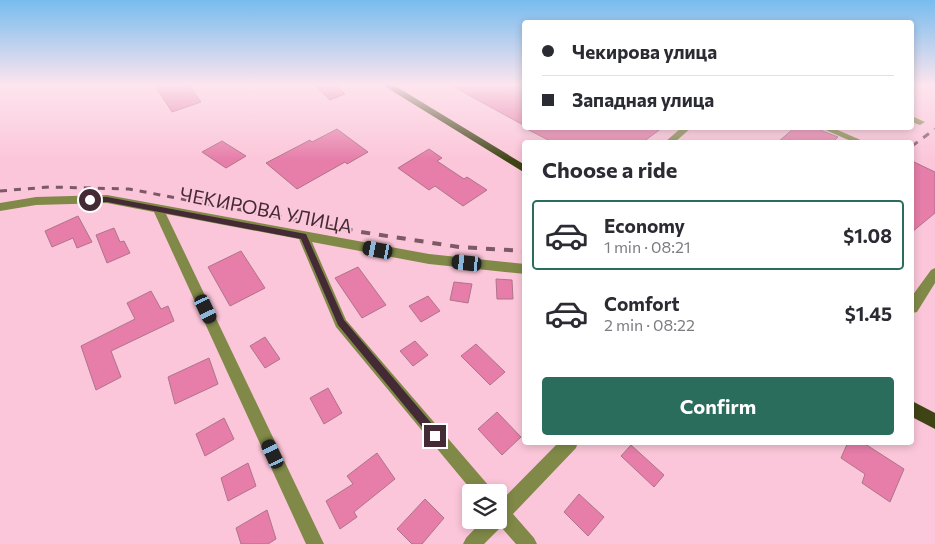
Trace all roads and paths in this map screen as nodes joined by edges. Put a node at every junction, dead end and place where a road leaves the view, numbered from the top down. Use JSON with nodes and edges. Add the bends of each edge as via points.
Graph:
{"nodes":[{"id":1,"x":426,"y":109,"type":"edge"},
{"id":2,"x":684,"y":130,"type":"edge"},
{"id":3,"x":831,"y":130,"type":"edge"},
{"id":4,"x":672,"y":140,"type":"edge"},
{"id":5,"x":858,"y":140,"type":"dead end"},
{"id":6,"x":522,"y":168,"type":"edge"},
{"id":7,"x":0,"y":206,"type":"edge"},
{"id":8,"x":158,"y":209,"type":"junction"},
{"id":9,"x":304,"y":236,"type":"junction"},
{"id":10,"x":522,"y":269,"type":"edge"},
{"id":11,"x":935,"y":272,"type":"edge"},
{"id":12,"x":914,"y":305,"type":"edge"},
{"id":13,"x":914,"y":409,"type":"edge"},
{"id":14,"x":935,"y":422,"type":"edge"},
{"id":15,"x":567,"y":445,"type":"edge"},
{"id":16,"x":475,"y":484,"type":"edge"},
{"id":17,"x":507,"y":507,"type":"edge"},
{"id":18,"x":507,"y":524,"type":"edge"},
{"id":19,"x":486,"y":529,"type":"edge"},
{"id":20,"x":316,"y":544,"type":"edge"},
{"id":21,"x":472,"y":544,"type":"edge"},
{"id":22,"x":528,"y":544,"type":"edge"}],
"edges":[{"from":1,"to":6,"type":"main road"},
{"from":2,"to":4,"type":"street"},
{"from":3,"to":5,"type":"street"},
{"from":7,"to":8,"type":"street","name":"ЧЕКИРОВА УЛИЦА","via":[[36,201],[107,199]]},
{"from":8,"to":9,"type":"street","name":"ЧЕКИРОВА УЛИЦА"},
{"from":8,"to":20,"type":"street"},
{"from":9,"to":10,"type":"street","name":"ЧЕКИРОВА УЛИЦА","via":[[429,259]]},
{"from":9,"to":16,"type":"street","via":[[341,322]]},
{"from":11,"to":12,"type":"street"},
{"from":13,"to":14,"type":"main road"},
{"from":15,"to":17,"type":"street"},
{"from":18,"to":22,"type":"street"},
{"from":19,"to":21,"type":"street"}]}
